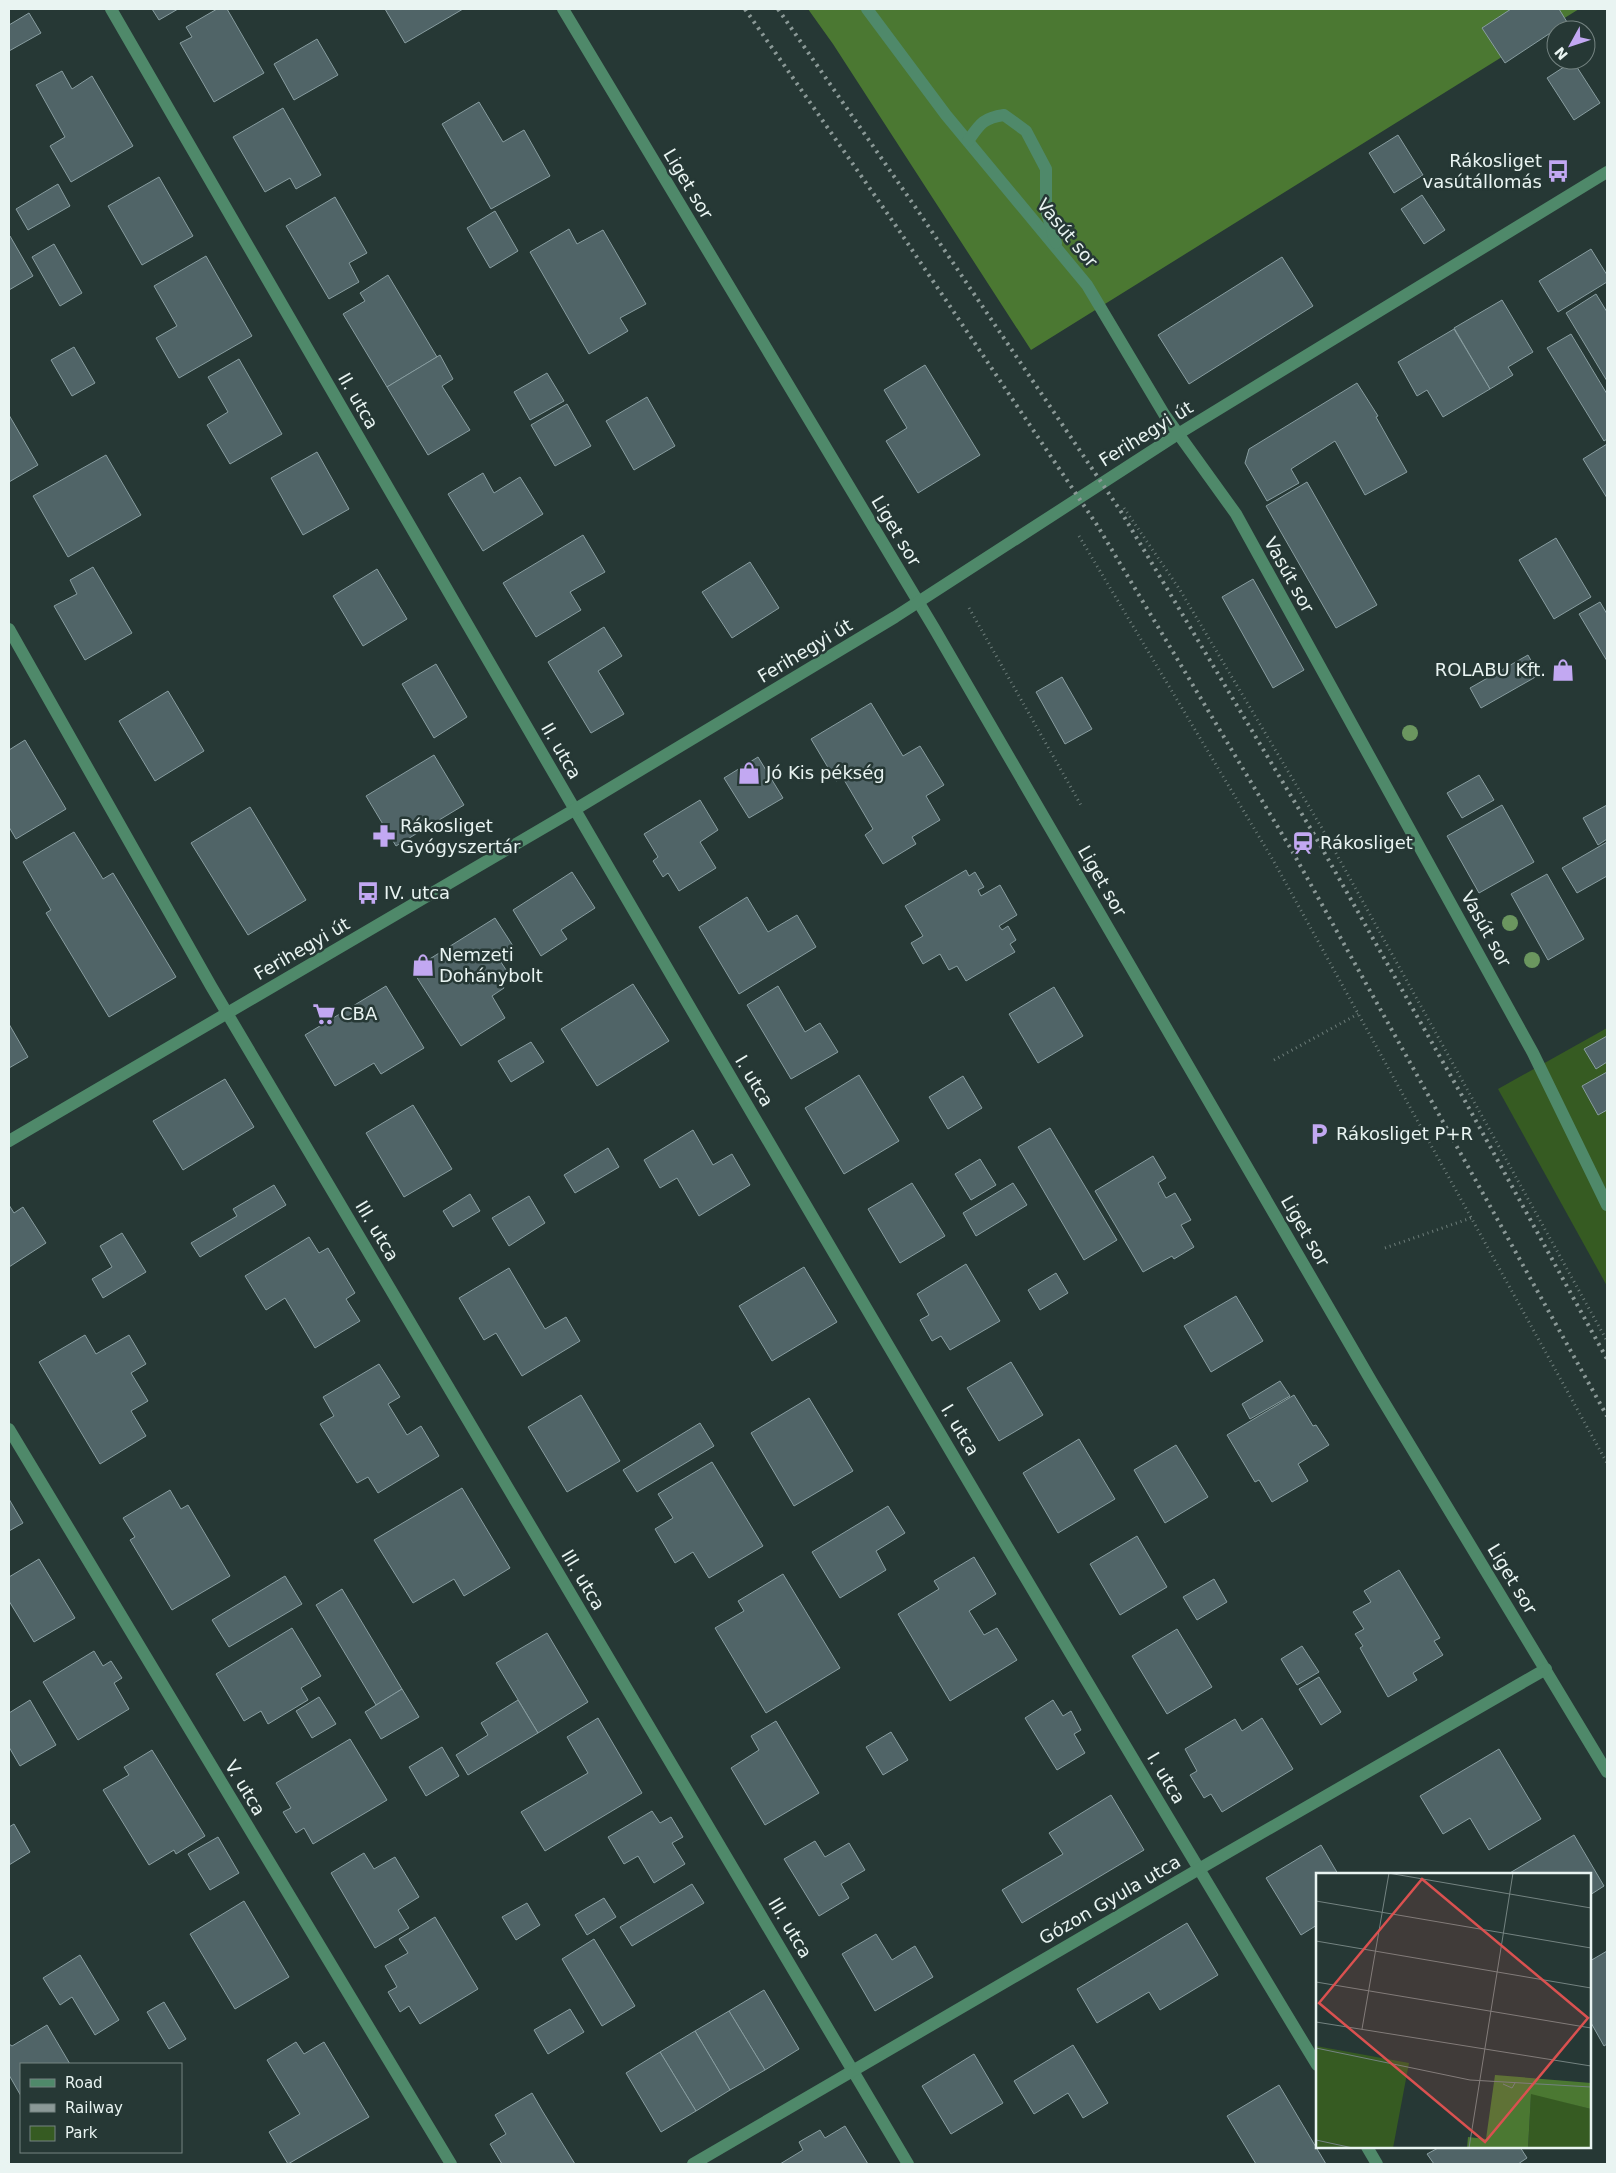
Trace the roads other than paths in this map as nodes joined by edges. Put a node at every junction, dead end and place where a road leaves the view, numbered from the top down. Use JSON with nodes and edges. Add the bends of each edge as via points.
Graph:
{"nodes":[{"id":1,"x":111,"y":9,"type":"edge"},
{"id":2,"x":563,"y":9,"type":"edge"},
{"id":3,"x":866,"y":9,"type":"edge"},
{"id":4,"x":968,"y":141,"type":"junction"},
{"id":5,"x":1607,"y":172,"type":"edge"},
{"id":6,"x":1058,"y":250,"type":"junction"},
{"id":7,"x":1178,"y":434,"type":"junction"},
{"id":8,"x":919,"y":602,"type":"junction"},
{"id":9,"x":9,"y":629,"type":"edge"},
{"id":10,"x":574,"y":810,"type":"junction"},
{"id":11,"x":227,"y":1013,"type":"junction"},
{"id":12,"x":9,"y":1141,"type":"edge"},
{"id":13,"x":1607,"y":1205,"type":"edge"},
{"id":14,"x":9,"y":1429,"type":"edge"},
{"id":15,"x":1546,"y":1669,"type":"junction"},
{"id":16,"x":1607,"y":1772,"type":"edge"},
{"id":17,"x":1198,"y":1869,"type":"junction"},
{"id":18,"x":1316,"y":2063,"type":"edge"},
{"id":19,"x":854,"y":2070,"type":"junction"},
{"id":20,"x":1367,"y":2148,"type":"edge"},
{"id":21,"x":451,"y":2164,"type":"edge"},
{"id":22,"x":693,"y":2164,"type":"edge"},
{"id":23,"x":908,"y":2164,"type":"edge"},
{"id":24,"x":1377,"y":2164,"type":"edge"}],
"edges":[{"from":1,"to":10,"type":"street","name":"II. utca"},
{"from":2,"to":8,"type":"street","name":"Liget sor"},
{"from":3,"to":4,"type":"street","name":"Vasút sor"},
{"from":4,"to":6,"type":"street","name":"Vasút sor"},
{"from":4,"to":6,"type":"street","via":[[988,117],[1004,115],[1026,131],[1046,169],[1046,210]]},
{"from":5,"to":7,"type":"street","name":"Ferihegyi út"},
{"from":6,"to":7,"type":"street","name":"Vasút sor","via":[[1087,285]]},
{"from":7,"to":8,"type":"street","name":"Ferihegyi út"},
{"from":7,"to":13,"type":"street","name":"Vasút sor","via":[[1236,514],[1533,1053]]},
{"from":8,"to":10,"type":"street","name":"Ferihegyi út"},
{"from":8,"to":15,"type":"street","name":"Liget sor","via":[[1373,1384]]},
{"from":9,"to":11,"type":"street"},
{"from":10,"to":11,"type":"street","name":"Ferihegyi út"},
{"from":10,"to":17,"type":"street","name":"I. utca"},
{"from":11,"to":12,"type":"street","name":"Ferihegyi út"},
{"from":11,"to":19,"type":"street","name":"III. utca"},
{"from":14,"to":21,"type":"street","name":"V. utca"},
{"from":15,"to":16,"type":"street","name":"Liget sor"},
{"from":15,"to":17,"type":"street","name":"Gózon Gyula utca"},
{"from":17,"to":18,"type":"street","name":"I. utca"},
{"from":17,"to":19,"type":"street","name":"Gózon Gyula utca"},
{"from":19,"to":22,"type":"street","name":"Gózon Gyula utca"},
{"from":19,"to":23,"type":"street","name":"III. utca"},
{"from":20,"to":24,"type":"street"}]}
